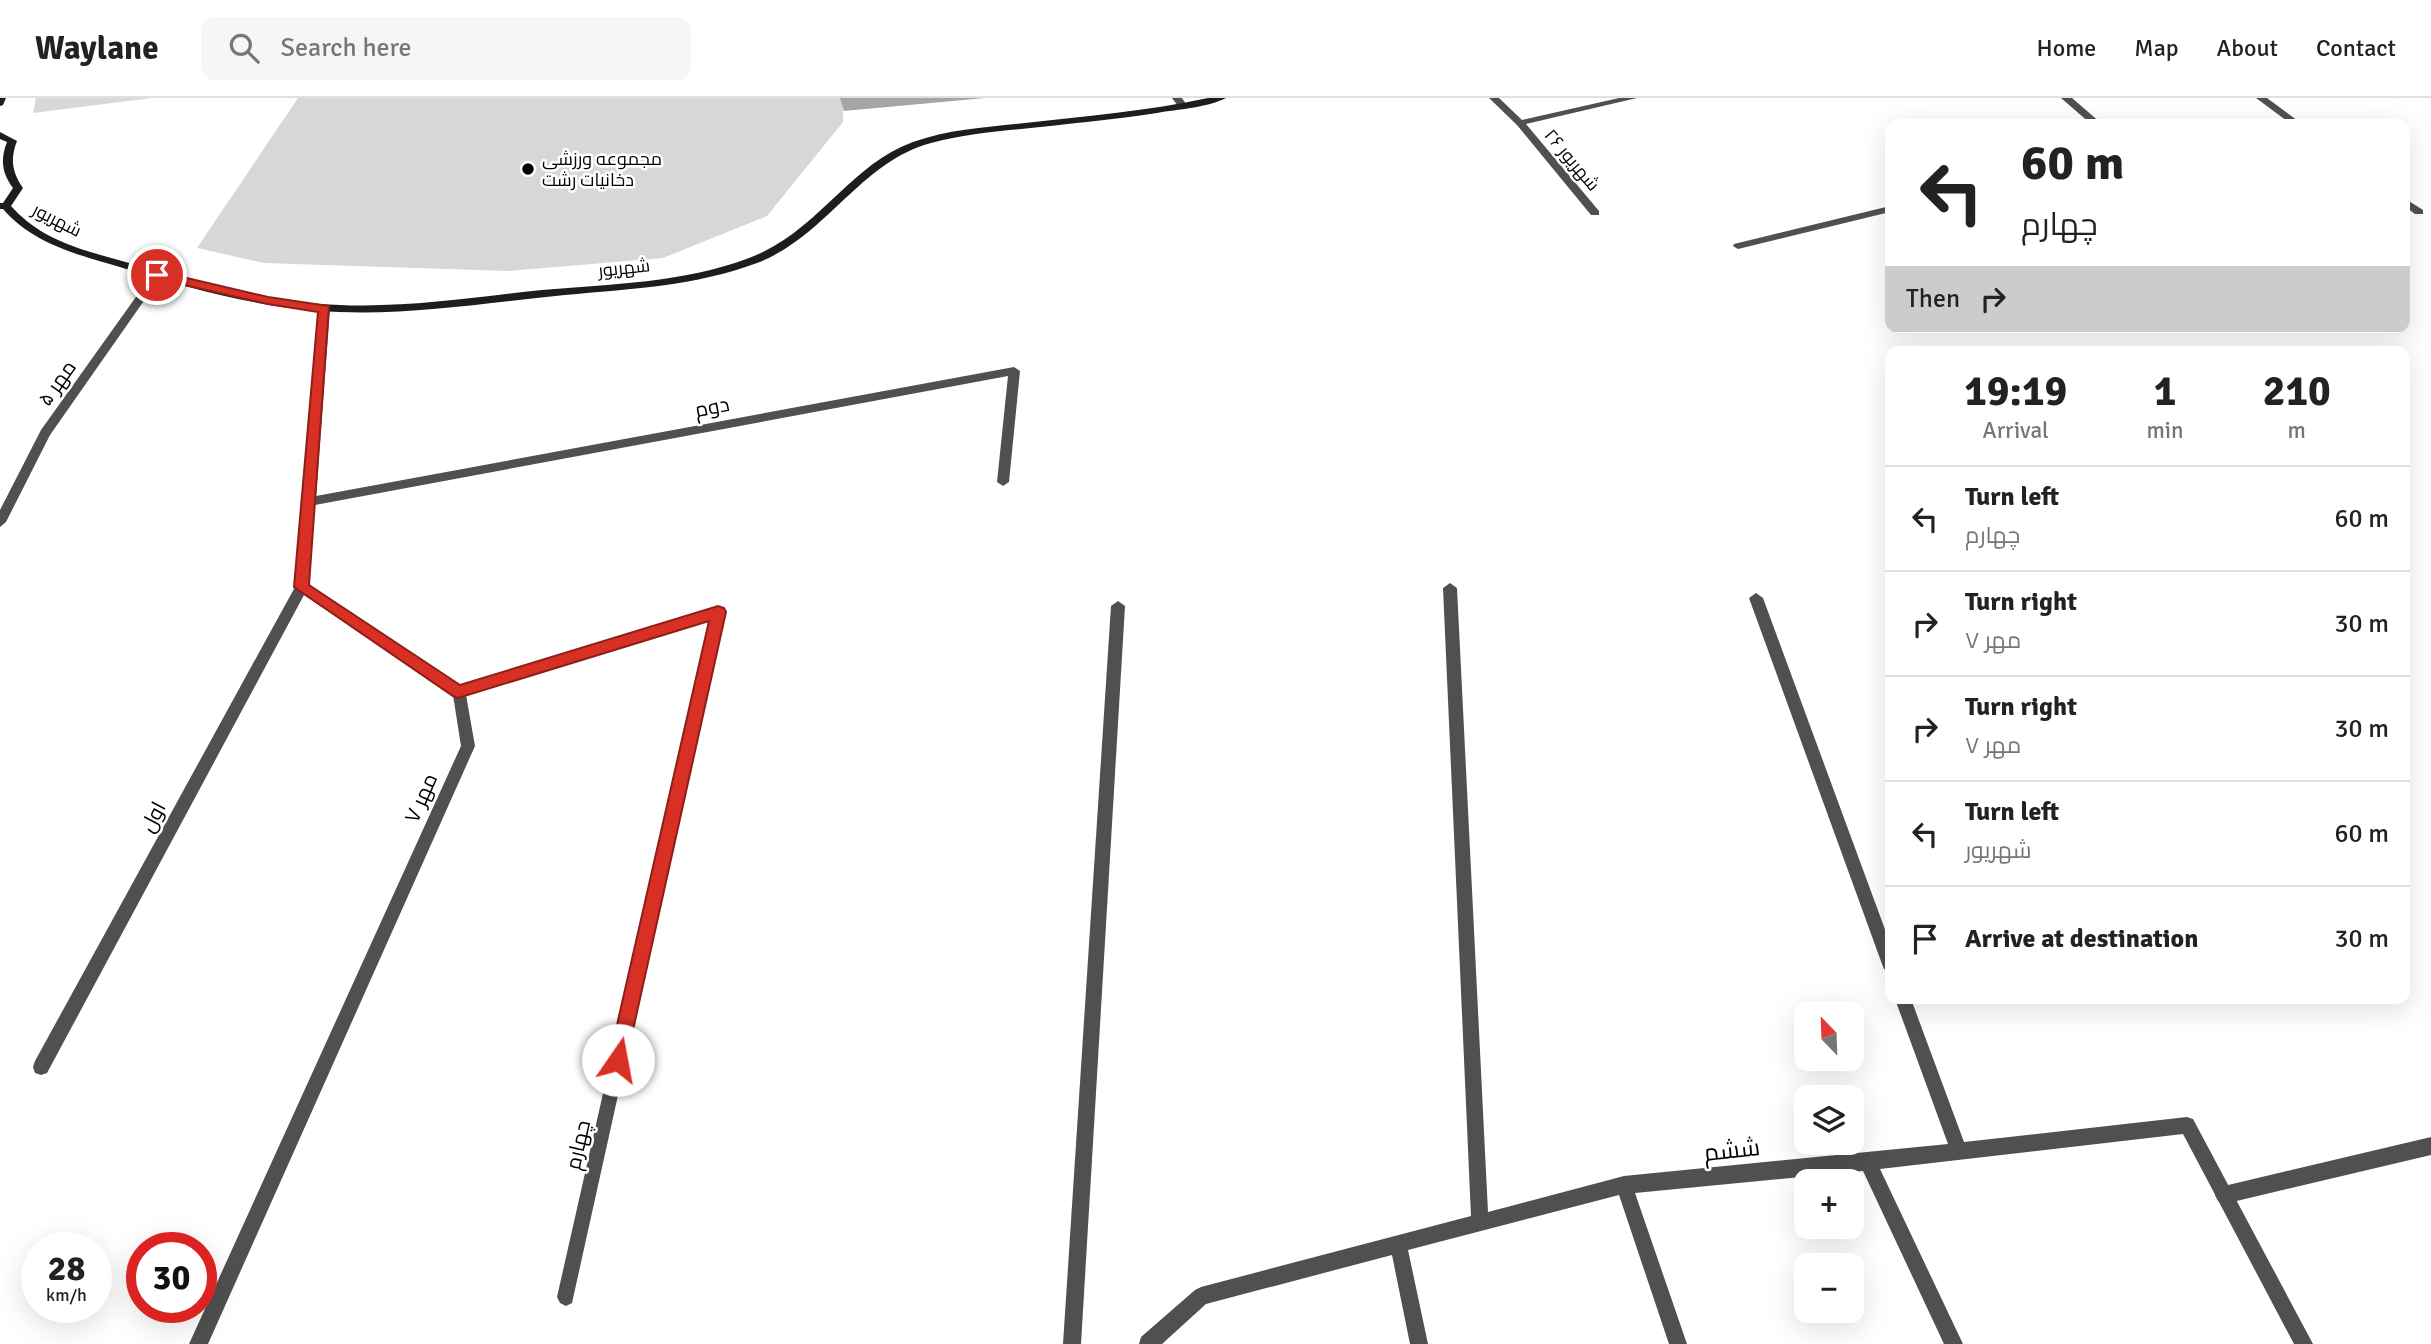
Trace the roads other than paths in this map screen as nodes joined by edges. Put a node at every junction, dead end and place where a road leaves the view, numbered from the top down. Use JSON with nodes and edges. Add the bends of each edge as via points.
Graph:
{"nodes":[{"id":1,"x":1,"y":98,"type":"edge"},
{"id":2,"x":1221,"y":98,"type":"edge"},
{"id":3,"x":1494,"y":98,"type":"edge"},
{"id":4,"x":1632,"y":98,"type":"edge"},
{"id":5,"x":2066,"y":98,"type":"edge"},
{"id":6,"x":2261,"y":98,"type":"edge"},
{"id":7,"x":1180,"y":102,"type":"edge"},
{"id":8,"x":0,"y":103,"type":"edge"},
{"id":9,"x":2091,"y":119,"type":"edge"},
{"id":10,"x":2290,"y":119,"type":"edge"},
{"id":11,"x":1520,"y":123,"type":"junction"},
{"id":12,"x":0,"y":135,"type":"edge"},
{"id":13,"x":2410,"y":205,"type":"edge"},
{"id":14,"x":2,"y":207,"type":"edge"},
{"id":15,"x":1885,"y":210,"type":"edge"},
{"id":16,"x":2419,"y":212,"type":"dead end"},
{"id":17,"x":1595,"y":213,"type":"dead end"},
{"id":18,"x":1738,"y":246,"type":"dead end"},
{"id":19,"x":157,"y":275,"type":"junction"},
{"id":20,"x":325,"y":309,"type":"junction"},
{"id":21,"x":1003,"y":482,"type":"dead end"},
{"id":22,"x":307,"y":502,"type":"junction"},
{"id":23,"x":0,"y":522,"type":"edge"},
{"id":24,"x":302,"y":587,"type":"junction"},
{"id":25,"x":1450,"y":588,"type":"dead end"},
{"id":26,"x":1756,"y":598,"type":"dead end"},
{"id":27,"x":1118,"y":606,"type":"dead end"},
{"id":28,"x":458,"y":692,"type":"junction"},
{"id":29,"x":1885,"y":950,"type":"edge"},
{"id":30,"x":1905,"y":1004,"type":"edge"},
{"id":31,"x":41,"y":1067,"type":"dead end"},
{"id":32,"x":2431,"y":1146,"type":"edge"},
{"id":33,"x":1959,"y":1152,"type":"junction"},
{"id":34,"x":1868,"y":1162,"type":"junction"},
{"id":35,"x":1624,"y":1185,"type":"junction"},
{"id":36,"x":2224,"y":1195,"type":"junction"},
{"id":37,"x":1480,"y":1222,"type":"junction"},
{"id":38,"x":1398,"y":1243,"type":"junction"},
{"id":39,"x":566,"y":1297,"type":"dead end"},
{"id":40,"x":198,"y":1344,"type":"edge"},
{"id":41,"x":1072,"y":1344,"type":"edge"},
{"id":42,"x":1148,"y":1344,"type":"edge"},
{"id":43,"x":1419,"y":1344,"type":"edge"},
{"id":44,"x":1678,"y":1344,"type":"edge"},
{"id":45,"x":1954,"y":1344,"type":"edge"},
{"id":46,"x":2304,"y":1344,"type":"edge"}],
"edges":[{"from":1,"to":8,"type":"street"},
{"from":2,"to":7,"type":"street","name":"شهریور"},
{"from":3,"to":11,"type":"street","name":"شهریور ۲۶"},
{"from":4,"to":11,"type":"street"},
{"from":5,"to":9,"type":"street"},
{"from":6,"to":10,"type":"street"},
{"from":7,"to":20,"type":"street","name":"شهریور","via":[[959,133],[915,144],[891,156],[799,236],[757,260],[705,274],[667,282],[429,305]]},
{"from":11,"to":17,"type":"street","name":"شهریور ۲۶"},
{"from":12,"to":14,"type":"street","name":"شهریور","via":[[12,141],[6,164],[18,188]]},
{"from":13,"to":16,"type":"street"},
{"from":14,"to":19,"type":"street","name":"شهریور","via":[[40,235]]},
{"from":15,"to":18,"type":"street"},
{"from":19,"to":20,"type":"street","name":"شهریور"},
{"from":19,"to":23,"type":"street","name":"مهر ۵","via":[[45,433]]},
{"from":20,"to":22,"type":"street"},
{"from":21,"to":22,"type":"street","name":"دوم","via":[[1014,371]]},
{"from":22,"to":24,"type":"street"},
{"from":24,"to":28,"type":"street"},
{"from":24,"to":31,"type":"street","name":"اول"},
{"from":25,"to":37,"type":"street"},
{"from":26,"to":29,"type":"street"},
{"from":27,"to":41,"type":"street"},
{"from":28,"to":39,"type":"street","name":"چهارم","via":[[718,612]]},
{"from":28,"to":40,"type":"street","name":"مهر ۷","via":[[468,746]]},
{"from":30,"to":33,"type":"street"},
{"from":32,"to":36,"type":"street"},
{"from":33,"to":34,"type":"street","name":"ششم"},
{"from":33,"to":36,"type":"street","name":"ششم","via":[[2187,1125]]},
{"from":34,"to":35,"type":"street","name":"ششم"},
{"from":34,"to":45,"type":"street"},
{"from":35,"to":37,"type":"street","name":"ششم"},
{"from":35,"to":44,"type":"street"},
{"from":36,"to":46,"type":"street","name":"ششم"},
{"from":37,"to":38,"type":"street","name":"ششم"},
{"from":38,"to":42,"type":"street","name":"ششم","via":[[1200,1296]]},
{"from":38,"to":43,"type":"street"}]}
